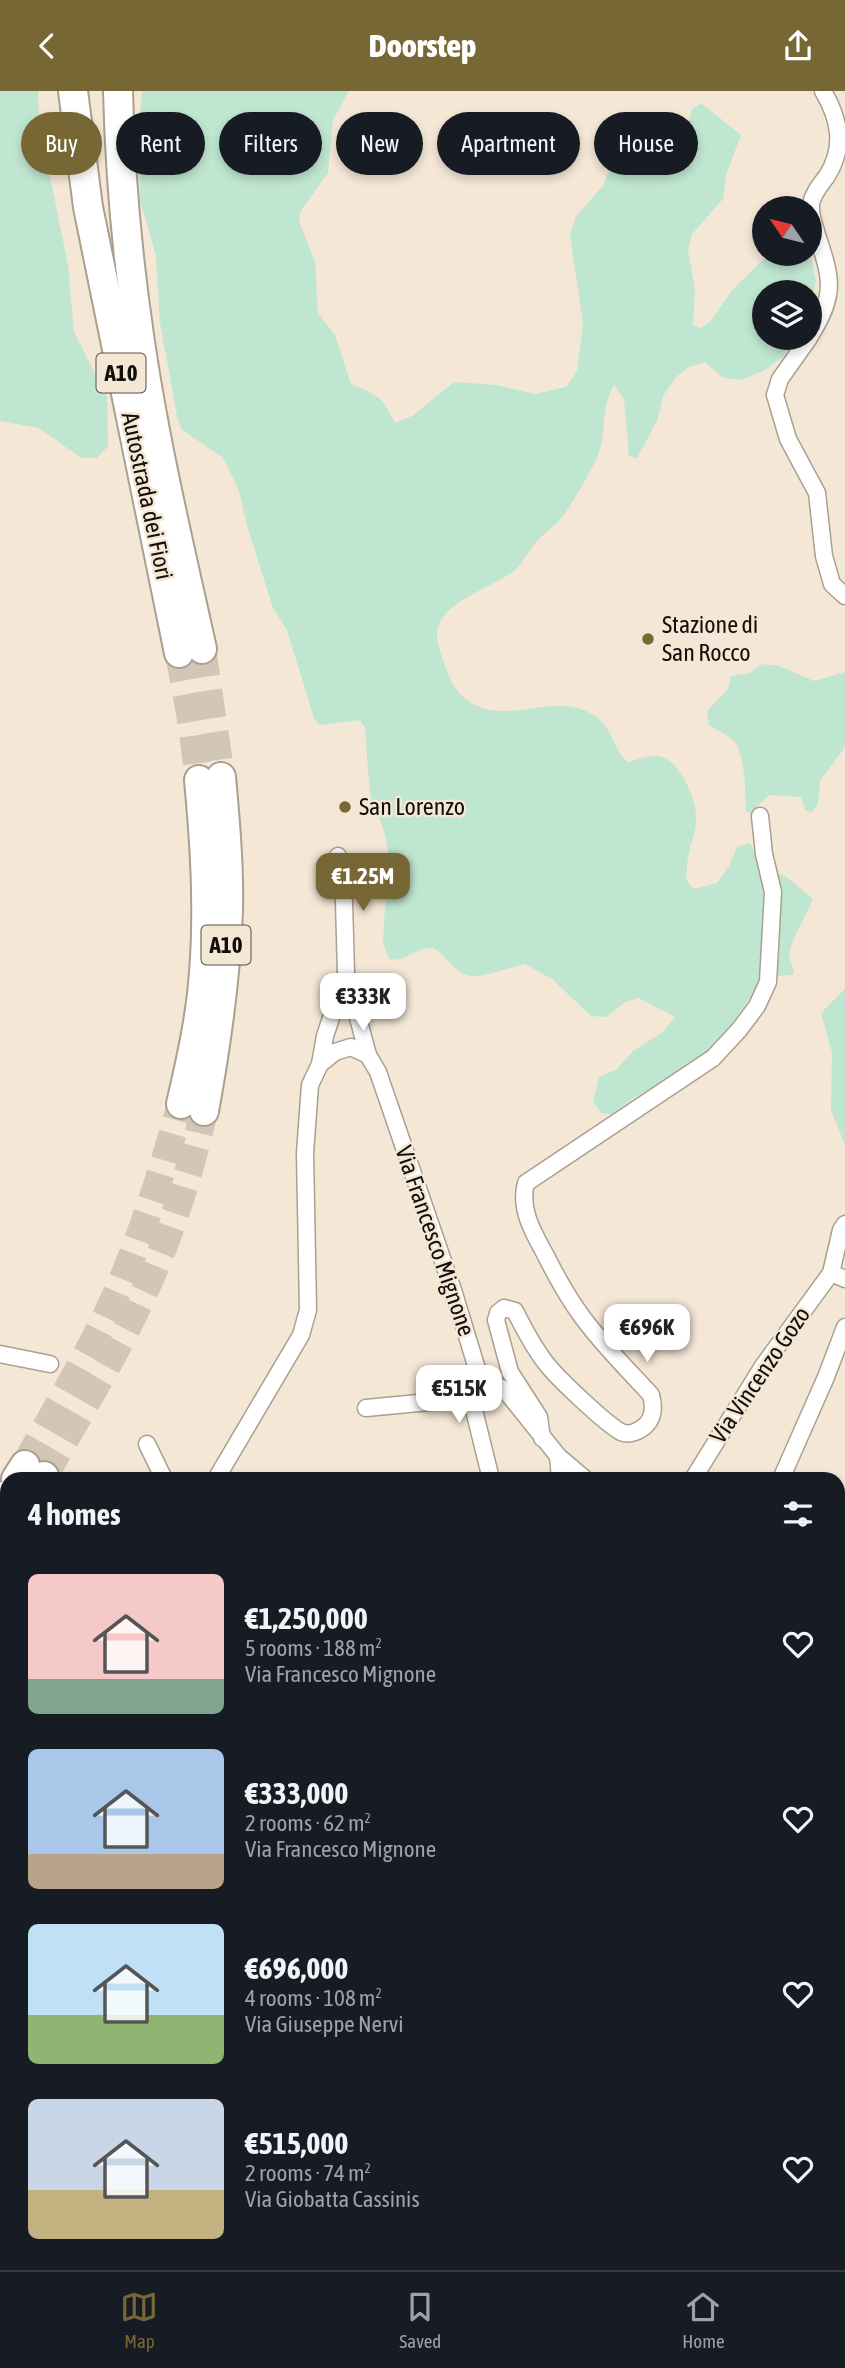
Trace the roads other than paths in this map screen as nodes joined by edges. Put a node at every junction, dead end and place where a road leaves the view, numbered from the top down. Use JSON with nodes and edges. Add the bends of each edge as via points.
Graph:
{"nodes":[{"id":1,"x":73,"y":91,"type":"edge"},
{"id":2,"x":118,"y":91,"type":"edge"},
{"id":3,"x":823,"y":91,"type":"edge"},
{"id":4,"x":842,"y":137,"type":"edge"},
{"id":5,"x":822,"y":316,"type":"edge"},
{"id":6,"x":801,"y":350,"type":"edge"},
{"id":7,"x":845,"y":596,"type":"edge"},
{"id":8,"x":210,"y":778,"type":"tunnel mouth"},
{"id":9,"x":760,"y":816,"type":"dead end"},
{"id":10,"x":338,"y":856,"type":"dead end"},
{"id":11,"x":346,"y":973,"type":"junction"},
{"id":12,"x":368,"y":1055,"type":"junction"},
{"id":13,"x":320,"y":1064,"type":"junction"},
{"id":14,"x":193,"y":1108,"type":"tunnel mouth"},
{"id":15,"x":845,"y":1224,"type":"edge"},
{"id":16,"x":838,"y":1276,"type":"edge"},
{"id":17,"x":845,"y":1327,"type":"edge"},
{"id":18,"x":0,"y":1354,"type":"edge"},
{"id":19,"x":50,"y":1364,"type":"dead end"},
{"id":20,"x":481,"y":1382,"type":"junction"},
{"id":21,"x":471,"y":1398,"type":"junction"},
{"id":22,"x":366,"y":1408,"type":"dead end"},
{"id":23,"x":542,"y":1437,"type":"junction"},
{"id":24,"x":147,"y":1444,"type":"dead end"},
{"id":25,"x":558,"y":1456,"type":"junction"},
{"id":26,"x":161,"y":1472,"type":"edge"},
{"id":27,"x":220,"y":1472,"type":"edge"},
{"id":28,"x":489,"y":1472,"type":"edge"},
{"id":29,"x":559,"y":1472,"type":"edge"},
{"id":30,"x":577,"y":1472,"type":"edge"},
{"id":31,"x":697,"y":1472,"type":"edge"},
{"id":32,"x":784,"y":1472,"type":"edge"}],
"edges":[{"from":1,"to":2,"type":"highway","name":"Autostrada dei Fiori","number":"A10","via":[[88,207],[190,651],[139,337],[123,197]]},
{"from":3,"to":4,"type":"street"},
{"from":4,"to":5,"type":"street","via":[[834,164],[811,202],[811,217],[829,274],[830,296]]},
{"from":6,"to":7,"type":"street","via":[[780,379],[775,395],[788,439],[817,493],[824,557],[832,584]]},
{"from":8,"to":14,"type":"highway","number":"A10","via":[[227,846],[228,909],[217,1033]]},
{"from":9,"to":23,"type":"street","via":[[773,891],[768,982],[757,1006],[713,1058],[526,1183],[524,1207],[533,1232],[567,1296],[650,1395],[653,1411],[646,1426],[623,1433],[547,1365],[515,1311],[504,1308],[496,1320],[510,1372],[538,1417]]},
{"from":10,"to":11,"type":"street","name":"Via Francesco Mignone"},
{"from":11,"to":12,"type":"street","name":"Via Francesco Mignone"},
{"from":11,"to":13,"type":"street","name":"Via Francesco Mignone"},
{"from":12,"to":13,"type":"street","via":[[351,1048],[335,1052]]},
{"from":12,"to":20,"type":"street","name":"Via Francesco Mignone","via":[[431,1224]]},
{"from":13,"to":27,"type":"street","name":"Via Francesco Mignone","via":[[310,1085],[305,1153],[308,1310],[301,1335]]},
{"from":15,"to":16,"type":"street"},
{"from":16,"to":31,"type":"street","name":"Via Vincenzo Gozo","via":[[763,1366]]},
{"from":17,"to":32,"type":"street"},
{"from":18,"to":19,"type":"street"},
{"from":20,"to":21,"type":"street"},
{"from":20,"to":23,"type":"street","via":[[505,1390]]},
{"from":21,"to":22,"type":"street"},
{"from":21,"to":28,"type":"street"},
{"from":23,"to":25,"type":"street"},
{"from":24,"to":26,"type":"street"},
{"from":25,"to":29,"type":"street"},
{"from":25,"to":30,"type":"street"}]}
